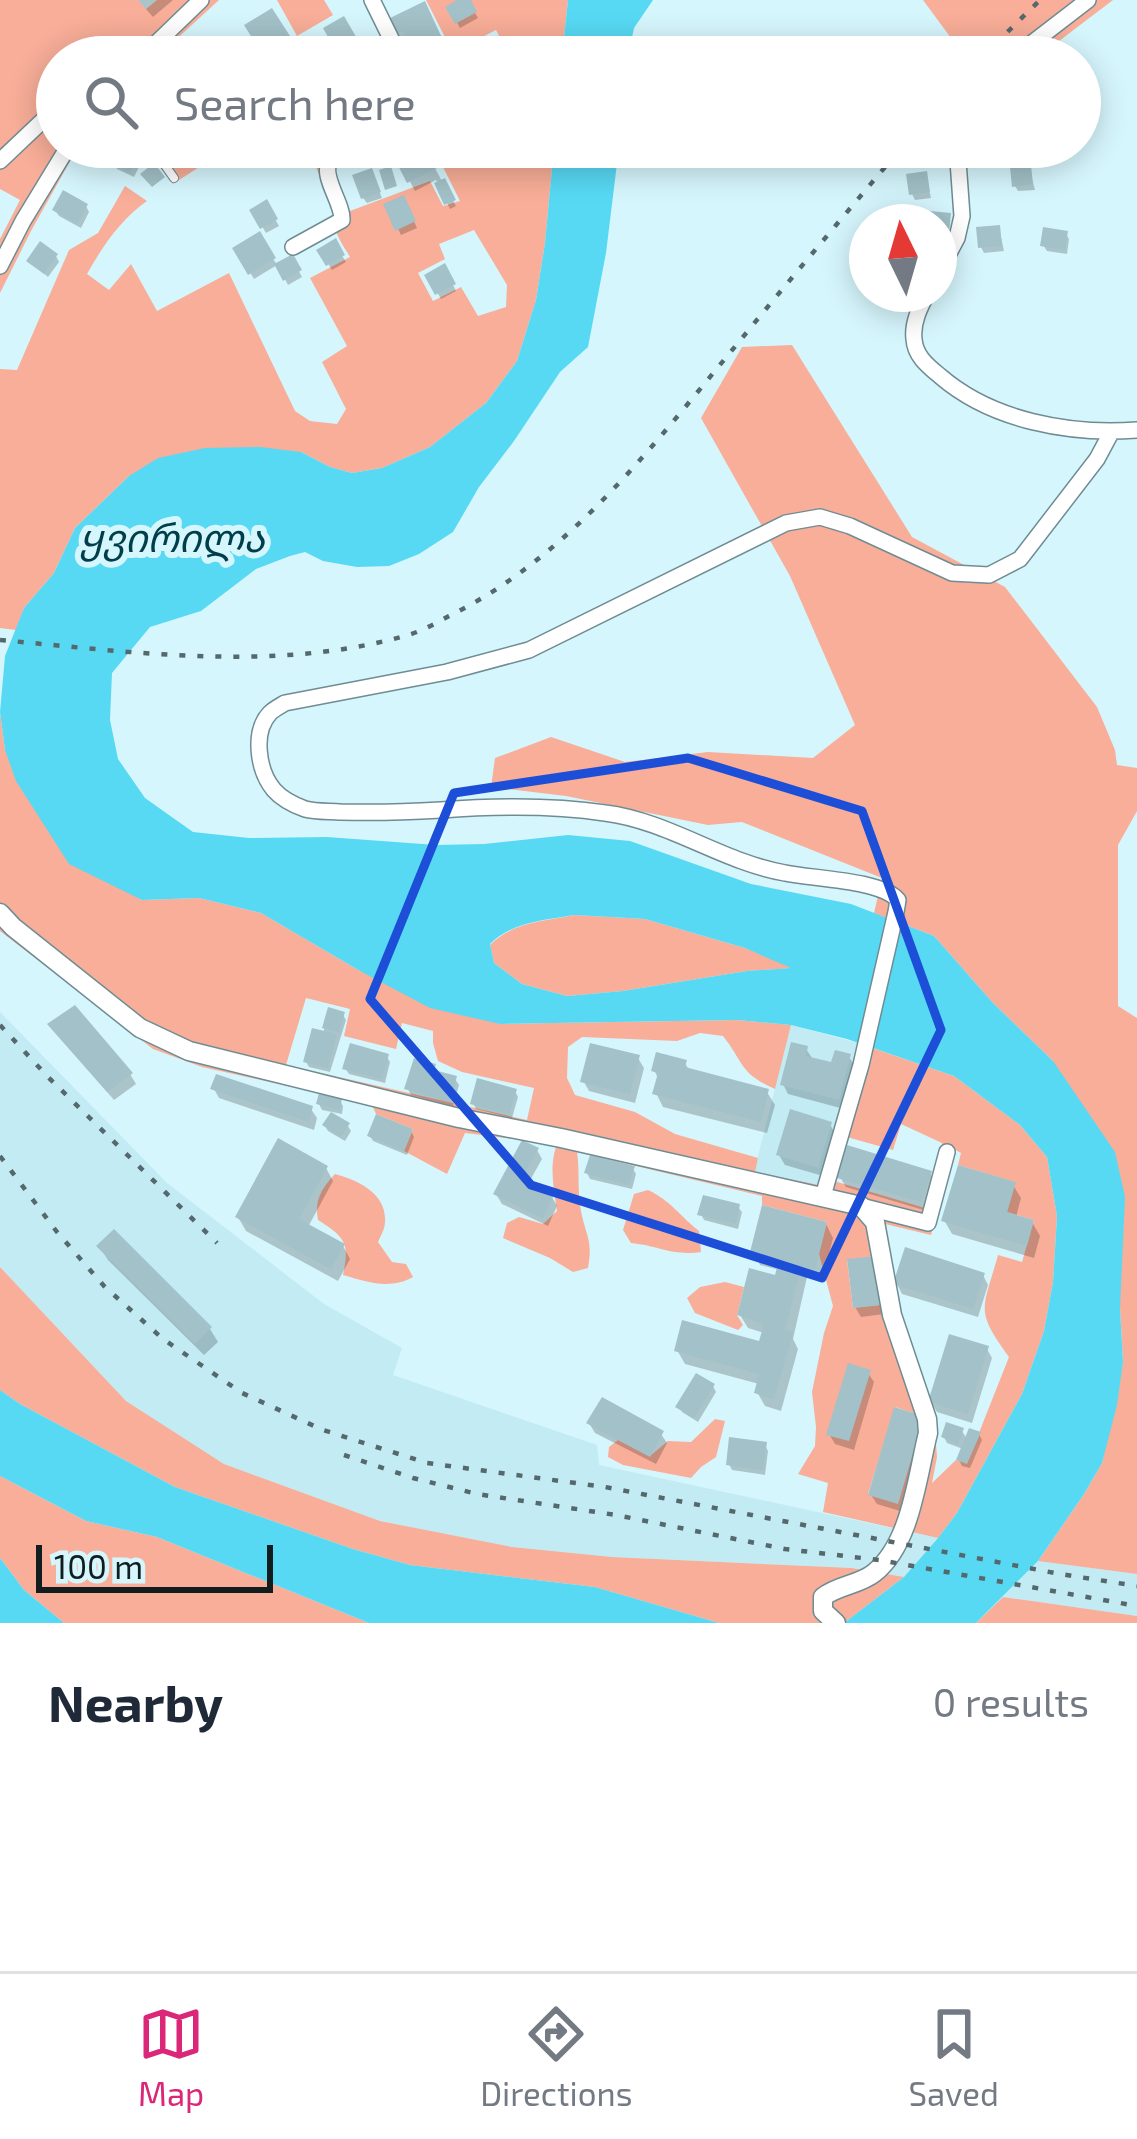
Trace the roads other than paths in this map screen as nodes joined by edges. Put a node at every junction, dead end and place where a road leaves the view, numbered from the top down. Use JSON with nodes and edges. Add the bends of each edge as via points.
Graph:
{"nodes":[{"id":1,"x":201,"y":0,"type":"edge"},
{"id":2,"x":372,"y":0,"type":"edge"},
{"id":3,"x":1088,"y":0,"type":"edge"},
{"id":4,"x":164,"y":36,"type":"edge"},
{"id":5,"x":390,"y":36,"type":"edge"},
{"id":6,"x":1041,"y":36,"type":"edge"},
{"id":7,"x":36,"y":127,"type":"edge"},
{"id":8,"x":0,"y":161,"type":"edge"},
{"id":9,"x":55,"y":168,"type":"edge"},
{"id":10,"x":167,"y":168,"type":"edge"},
{"id":11,"x":326,"y":168,"type":"edge"},
{"id":12,"x":959,"y":168,"type":"edge"},
{"id":13,"x":174,"y":178,"type":"dead end"},
{"id":14,"x":957,"y":238,"type":"edge"},
{"id":15,"x":293,"y":247,"type":"dead end"},
{"id":16,"x":0,"y":266,"type":"edge"},
{"id":17,"x":918,"y":312,"type":"edge"},
{"id":18,"x":1137,"y":430,"type":"edge"},
{"id":19,"x":1112,"y":431,"type":"junction"},
{"id":20,"x":0,"y":913,"type":"edge"},
{"id":21,"x":946,"y":1152,"type":"dead end"},
{"id":22,"x":823,"y":1196,"type":"junction"},
{"id":23,"x":861,"y":1206,"type":"junction"},
{"id":24,"x":832,"y":1619,"type":"edge"}],
"edges":[{"from":1,"to":4,"type":"street"},
{"from":2,"to":5,"type":"street"},
{"from":3,"to":6,"type":"street"},
{"from":7,"to":8,"type":"street"},
{"from":9,"to":16,"type":"street"},
{"from":10,"to":13,"type":"lane"},
{"from":11,"to":15,"type":"street","via":[[342,220]]},
{"from":12,"to":14,"type":"street"},
{"from":17,"to":19,"type":"street","via":[[920,359],[952,386],[1001,412]]},
{"from":18,"to":19,"type":"street"},
{"from":19,"to":22,"type":"street","via":[[1020,559],[988,574],[952,573],[820,517],[786,523],[530,650],[285,703],[262,728],[258,747],[272,789],[307,810],[602,812],[779,872],[891,892],[896,912]]},
{"from":20,"to":22,"type":"street","via":[[140,1028],[189,1051]]},
{"from":21,"to":23,"type":"street","via":[[928,1222]]},
{"from":22,"to":23,"type":"street"},
{"from":23,"to":24,"type":"street","via":[[875,1222],[892,1316],[928,1433],[895,1550],[877,1572],[823,1597]]}]}
